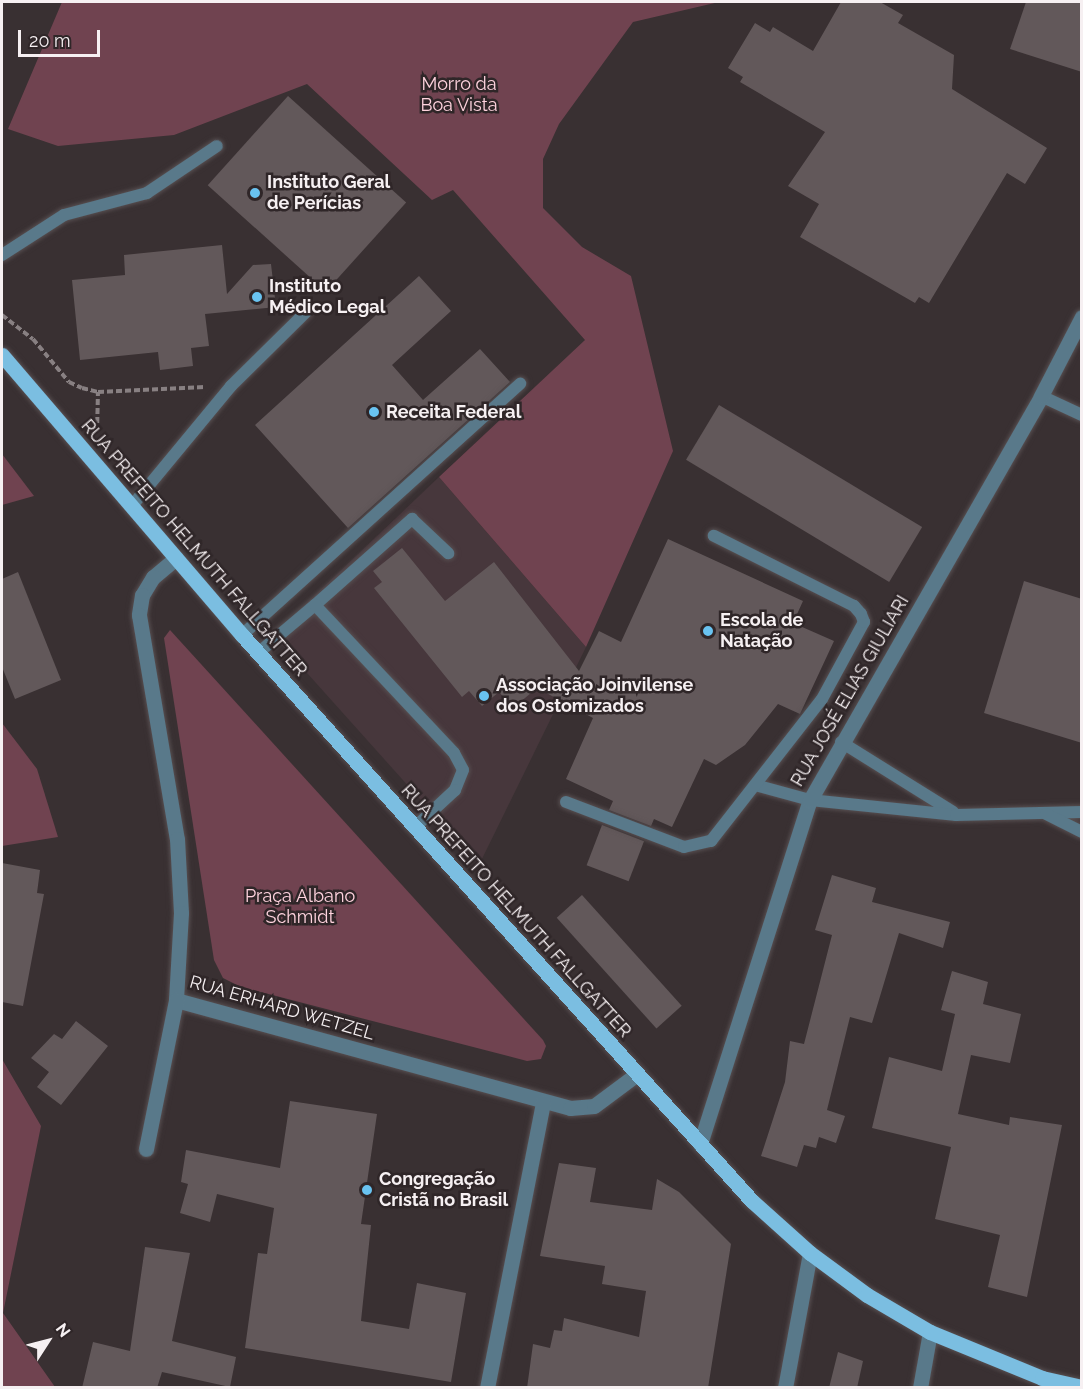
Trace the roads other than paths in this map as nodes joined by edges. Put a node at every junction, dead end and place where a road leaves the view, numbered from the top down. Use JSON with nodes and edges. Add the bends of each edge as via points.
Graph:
{"nodes":[{"id":1,"x":217,"y":146,"type":"dead end"},
{"id":2,"x":2,"y":255,"type":"edge"},
{"id":3,"x":306,"y":312,"type":"dead end"},
{"id":4,"x":1082,"y":317,"type":"edge"},
{"id":5,"x":2,"y":356,"type":"edge"},
{"id":6,"x":520,"y":384,"type":"dead end"},
{"id":7,"x":1041,"y":396,"type":"junction"},
{"id":8,"x":1082,"y":414,"type":"edge"},
{"id":9,"x":131,"y":507,"type":"junction"},
{"id":10,"x":714,"y":536,"type":"dead end"},
{"id":11,"x":448,"y":552,"type":"dead end"},
{"id":12,"x":176,"y":558,"type":"junction"},
{"id":13,"x":315,"y":605,"type":"junction"},
{"id":14,"x":242,"y":635,"type":"junction"},
{"id":15,"x":258,"y":653,"type":"junction"},
{"id":16,"x":841,"y":742,"type":"junction"},
{"id":17,"x":755,"y":785,"type":"junction"},
{"id":18,"x":810,"y":800,"type":"junction"},
{"id":19,"x":566,"y":802,"type":"dead end"},
{"id":20,"x":1082,"y":812,"type":"edge"},
{"id":21,"x":1045,"y":813,"type":"junction"},
{"id":22,"x":956,"y":815,"type":"junction"},
{"id":23,"x":414,"y":828,"type":"junction"},
{"id":24,"x":1082,"y":832,"type":"edge"},
{"id":25,"x":176,"y":1000,"type":"junction"},
{"id":26,"x":637,"y":1074,"type":"junction"},
{"id":27,"x":543,"y":1102,"type":"junction"},
{"id":28,"x":700,"y":1144,"type":"junction"},
{"id":29,"x":146,"y":1149,"type":"dead end"},
{"id":30,"x":810,"y":1253,"type":"junction"},
{"id":31,"x":930,"y":1332,"type":"junction"},
{"id":32,"x":487,"y":1388,"type":"edge"},
{"id":33,"x":785,"y":1388,"type":"edge"},
{"id":34,"x":920,"y":1388,"type":"edge"},
{"id":35,"x":1082,"y":1388,"type":"edge"}],
"edges":[{"from":1,"to":2,"type":"lane","via":[[147,193],[64,215]]},
{"from":3,"to":9,"type":"lane","via":[[231,386]]},
{"from":4,"to":7,"type":"street","name":"RUA JOSÉ ELIAS GIULIARI"},
{"from":5,"to":9,"type":"main road","name":"RUA PREFEITO HELMUTH FALLGATTER"},
{"from":6,"to":14,"type":"lane"},
{"from":7,"to":8,"type":"lane"},
{"from":7,"to":16,"type":"street","name":"RUA JOSÉ ELIAS GIULIARI"},
{"from":9,"to":12,"type":"main road","name":"RUA PREFEITO HELMUTH FALLGATTER"},
{"from":10,"to":17,"type":"lane","via":[[854,606],[864,622],[822,699]]},
{"from":11,"to":13,"type":"lane","via":[[412,519]]},
{"from":12,"to":14,"type":"main road","name":"RUA PREFEITO HELMUTH FALLGATTER"},
{"from":12,"to":25,"type":"street","name":"RUA ERHARD WETZEL","via":[[153,577],[142,595],[139,615],[177,839],[182,913]]},
{"from":13,"to":15,"type":"lane"},
{"from":13,"to":23,"type":"lane","via":[[454,753],[463,770],[455,790]]},
{"from":14,"to":15,"type":"main road","name":"RUA PREFEITO HELMUTH FALLGATTER"},
{"from":15,"to":23,"type":"main road","name":"RUA PREFEITO HELMUTH FALLGATTER"},
{"from":16,"to":18,"type":"street","name":"RUA JOSÉ ELIAS GIULIARI"},
{"from":16,"to":22,"type":"lane"},
{"from":17,"to":18,"type":"lane"},
{"from":17,"to":19,"type":"lane","via":[[711,841],[684,847]]},
{"from":18,"to":22,"type":"lane"},
{"from":18,"to":28,"type":"street","name":"RUA JOSÉ ELIAS GIULIARI"},
{"from":20,"to":21,"type":"lane"},
{"from":21,"to":22,"type":"lane"},
{"from":21,"to":24,"type":"lane"},
{"from":23,"to":26,"type":"main road","name":"RUA PREFEITO HELMUTH FALLGATTER"},
{"from":25,"to":27,"type":"street","name":"RUA ERHARD WETZEL"},
{"from":25,"to":29,"type":"street"},
{"from":26,"to":27,"type":"street","name":"RUA ERHARD WETZEL","via":[[594,1106],[570,1108]]},
{"from":26,"to":28,"type":"main road","name":"RUA PREFEITO HELMUTH FALLGATTER"},
{"from":27,"to":32,"type":"street"},
{"from":28,"to":30,"type":"main road","name":"RUA PREFEITO HELMUTH FALLGATTER","via":[[752,1201]]},
{"from":30,"to":31,"type":"main road","name":"RUA PREFEITO HELMUTH FALLGATTER","via":[[867,1295]]},
{"from":30,"to":33,"type":"street"},
{"from":31,"to":34,"type":"street"},
{"from":31,"to":35,"type":"main road","name":"RUA PREFEITO HELMUTH FALLGATTER","via":[[1042,1378]]}]}
